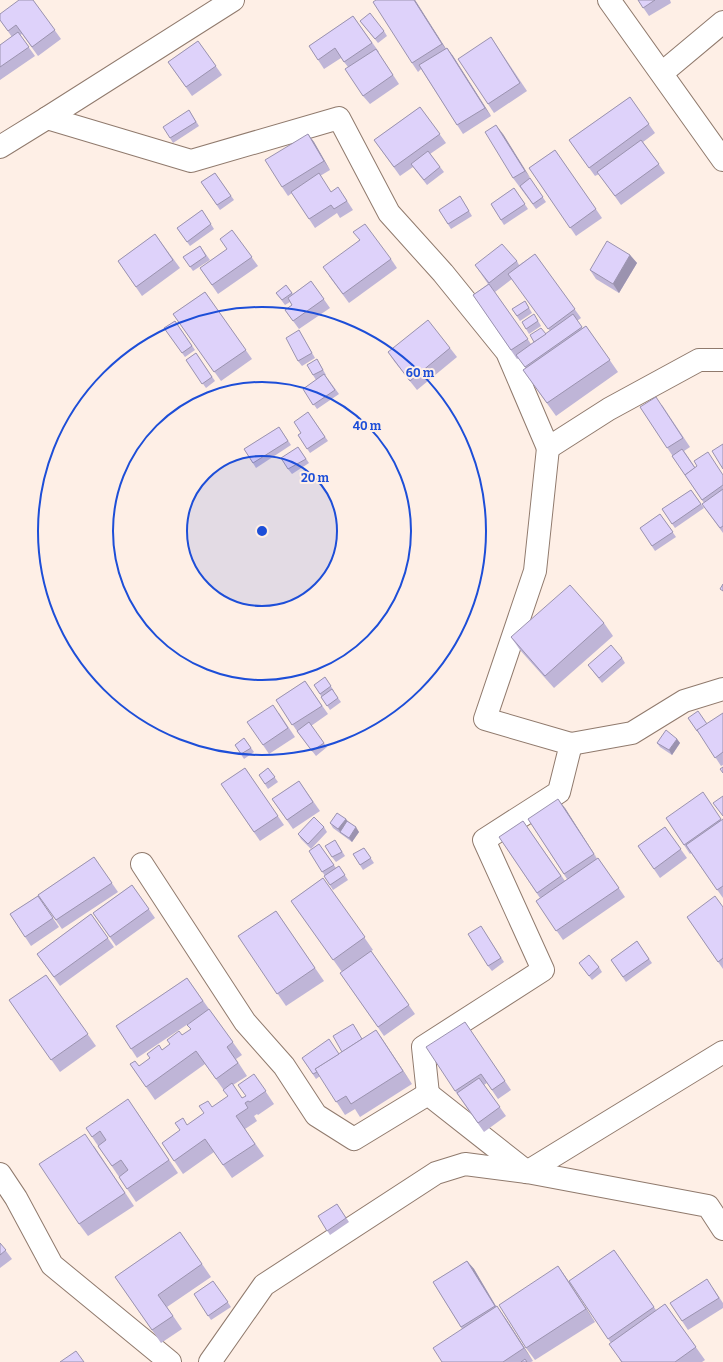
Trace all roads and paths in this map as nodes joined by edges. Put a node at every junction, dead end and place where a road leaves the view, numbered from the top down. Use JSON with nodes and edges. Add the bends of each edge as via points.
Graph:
{"nodes":[{"id":1,"x":233,"y":0,"type":"edge"},
{"id":2,"x":609,"y":0,"type":"edge"},
{"id":3,"x":723,"y":22,"type":"edge"},
{"id":4,"x":662,"y":73,"type":"junction"},
{"id":5,"x":47,"y":118,"type":"junction"},
{"id":6,"x":0,"y":147,"type":"edge"},
{"id":7,"x":723,"y":160,"type":"edge"},
{"id":8,"x":723,"y":360,"type":"edge"},
{"id":9,"x":548,"y":448,"type":"junction"},
{"id":10,"x":723,"y":689,"type":"edge"},
{"id":11,"x":571,"y":744,"type":"junction"},
{"id":12,"x":142,"y":864,"type":"dead end"},
{"id":13,"x":723,"y":1052,"type":"edge"},
{"id":14,"x":428,"y":1094,"type":"junction"},
{"id":15,"x":528,"y":1172,"type":"junction"},
{"id":16,"x":0,"y":1174,"type":"edge"},
{"id":17,"x":723,"y":1229,"type":"edge"},
{"id":18,"x":170,"y":1362,"type":"edge"},
{"id":19,"x":210,"y":1362,"type":"edge"}],
"edges":[{"from":1,"to":5,"type":"street"},
{"from":2,"to":4,"type":"street"},
{"from":3,"to":4,"type":"street"},
{"from":4,"to":7,"type":"street"},
{"from":5,"to":6,"type":"street"},
{"from":5,"to":9,"type":"street","via":[[191,161],[339,118],[389,213],[443,273],[507,352]]},
{"from":8,"to":9,"type":"street","via":[[699,360],[609,409]]},
{"from":9,"to":11,"type":"street","via":[[535,571],[485,719]]},
{"from":10,"to":11,"type":"street","via":[[684,700],[632,733]]},
{"from":11,"to":14,"type":"street","via":[[559,792],[484,840],[543,970],[423,1047]]},
{"from":12,"to":14,"type":"street","via":[[244,1022],[284,1066],[316,1115],[354,1139]]},
{"from":13,"to":15,"type":"street"},
{"from":14,"to":15,"type":"street"},
{"from":15,"to":17,"type":"street","via":[[708,1206]]},
{"from":15,"to":19,"type":"street","via":[[465,1164],[436,1173],[264,1286]]},
{"from":16,"to":18,"type":"street","via":[[52,1265]]}]}
